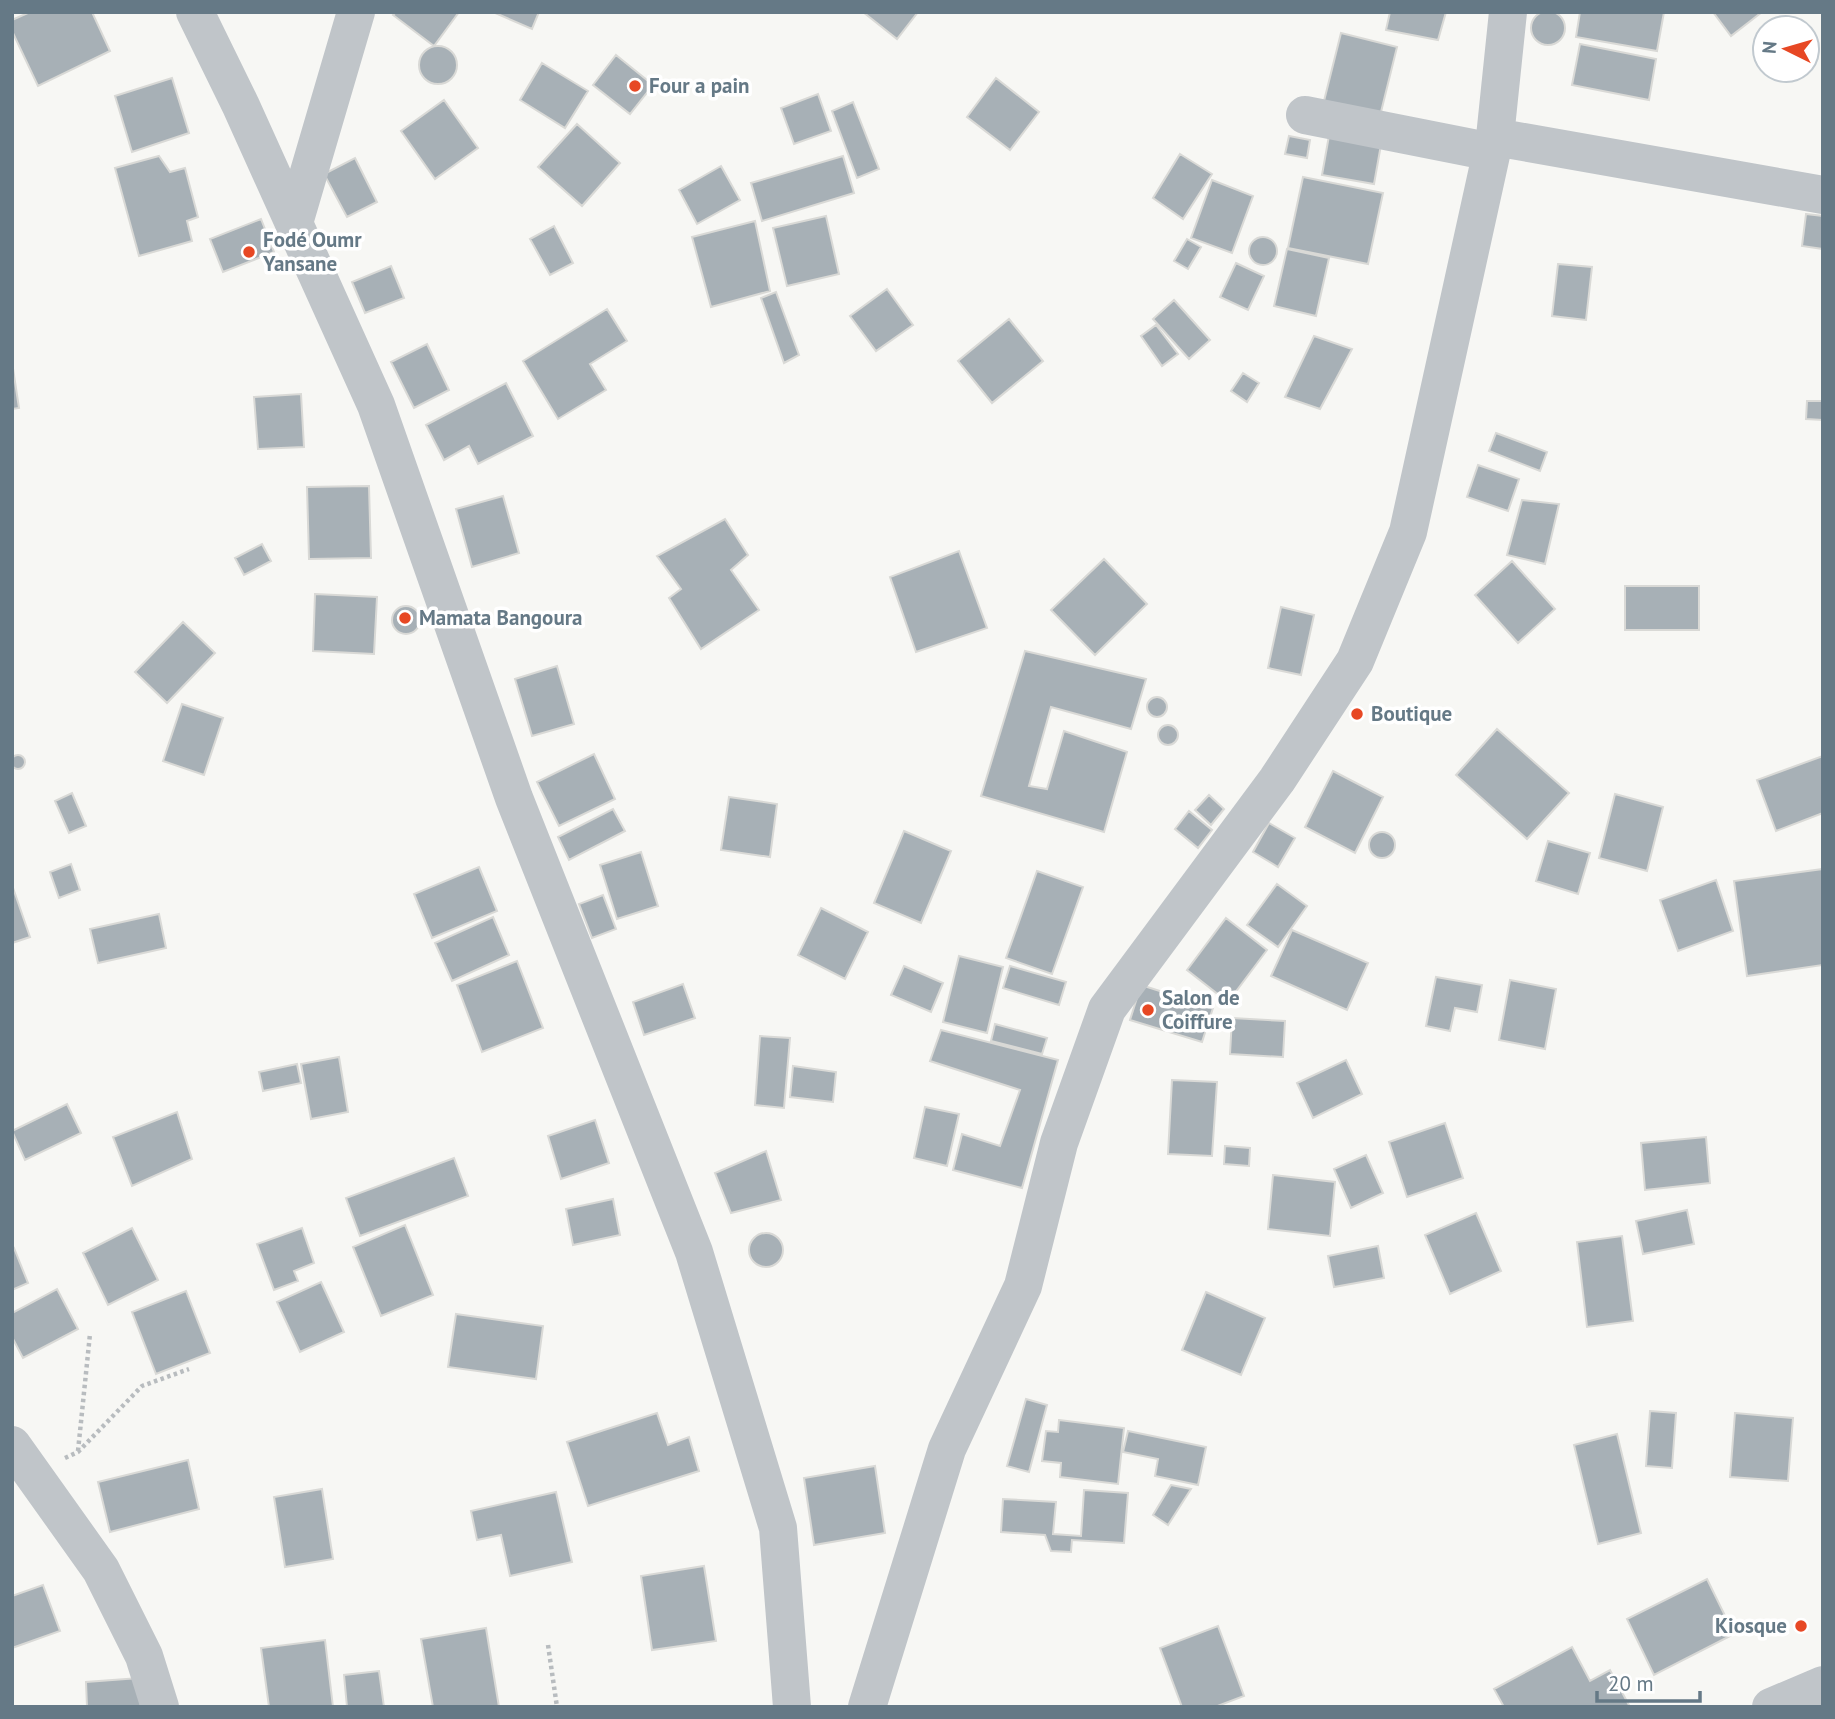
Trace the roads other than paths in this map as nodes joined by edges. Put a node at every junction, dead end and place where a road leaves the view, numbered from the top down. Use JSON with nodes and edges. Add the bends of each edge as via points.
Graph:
{"nodes":[{"id":1,"x":195,"y":12,"type":"edge"},
{"id":2,"x":356,"y":12,"type":"edge"},
{"id":3,"x":1508,"y":12,"type":"edge"},
{"id":4,"x":1305,"y":115,"type":"dead end"},
{"id":5,"x":1494,"y":145,"type":"junction"},
{"id":6,"x":1823,"y":195,"type":"edge"},
{"id":7,"x":293,"y":223,"type":"junction"},
{"id":8,"x":23,"y":1460,"type":"edge"},
{"id":9,"x":1823,"y":1685,"type":"edge"},
{"id":10,"x":160,"y":1707,"type":"edge"},
{"id":11,"x":792,"y":1707,"type":"edge"},
{"id":12,"x":867,"y":1707,"type":"edge"},
{"id":13,"x":1771,"y":1707,"type":"edge"}],
"edges":[{"from":1,"to":7,"type":"street"},
{"from":2,"to":7,"type":"street"},
{"from":3,"to":5,"type":"street"},
{"from":4,"to":5,"type":"street"},
{"from":5,"to":6,"type":"street"},
{"from":5,"to":12,"type":"street","via":[[1408,532],[1355,661],[1277,779],[1107,1009],[1059,1143],[1023,1286],[947,1449]]},
{"from":7,"to":11,"type":"street","via":[[376,405],[514,798],[694,1252],[778,1528]]},
{"from":8,"to":10,"type":"street","via":[[101,1570],[144,1656]]},
{"from":9,"to":13,"type":"street"}]}
